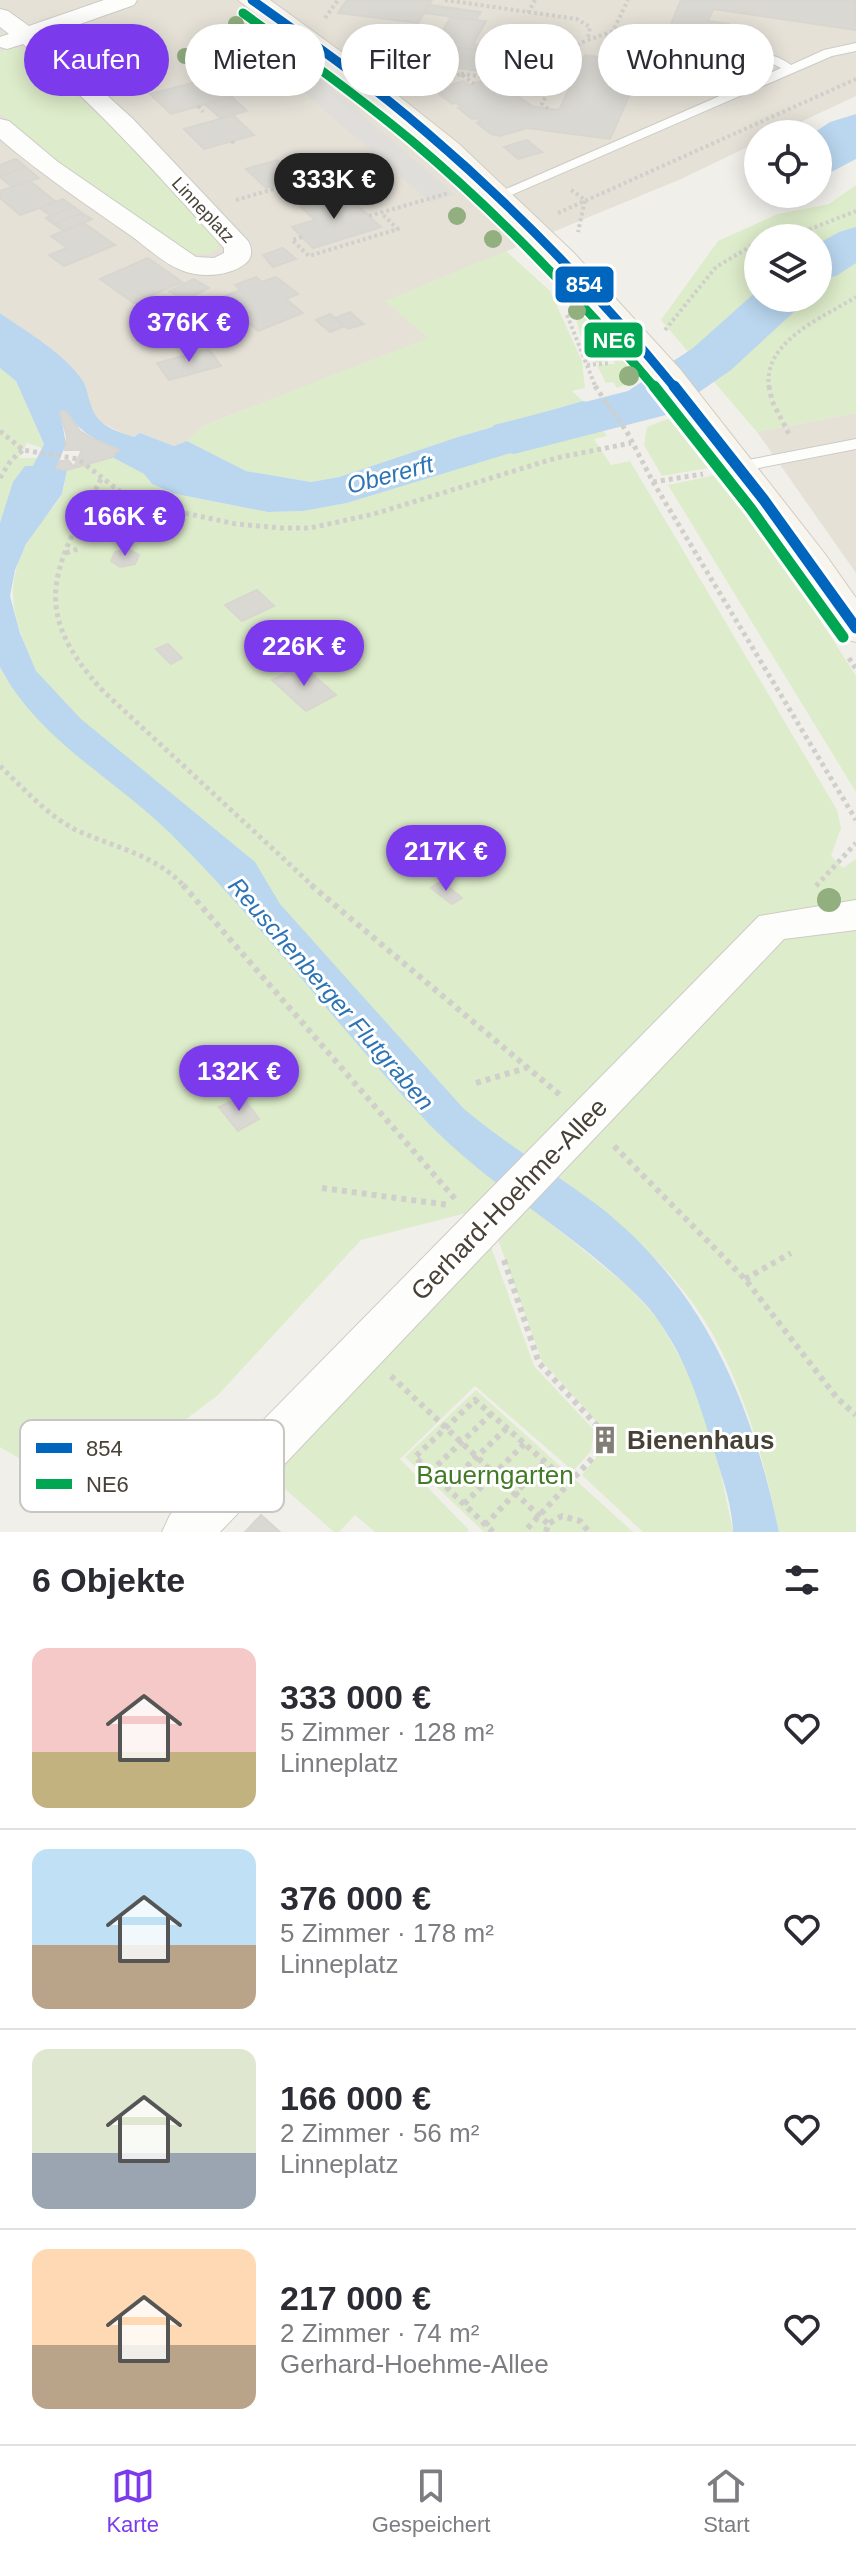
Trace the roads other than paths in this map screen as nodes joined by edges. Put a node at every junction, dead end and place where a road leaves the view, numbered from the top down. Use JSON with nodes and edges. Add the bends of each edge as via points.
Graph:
{"nodes":[{"id":1,"x":126,"y":0,"type":"edge"},
{"id":2,"x":252,"y":0,"type":"edge"},
{"id":3,"x":0,"y":16,"type":"edge"},
{"id":4,"x":55,"y":24,"type":"edge"},
{"id":5,"x":24,"y":33,"type":"edge"},
{"id":6,"x":24,"y":34,"type":"edge"},
{"id":7,"x":0,"y":44,"type":"edge"},
{"id":8,"x":856,"y":47,"type":"edge"},
{"id":9,"x":774,"y":61,"type":"edge"},
{"id":10,"x":785,"y":72,"type":"junction"},
{"id":11,"x":774,"y":77,"type":"edge"},
{"id":12,"x":92,"y":96,"type":"edge"},
{"id":13,"x":728,"y":96,"type":"edge"},
{"id":14,"x":0,"y":126,"type":"edge"},
{"id":15,"x":497,"y":196,"type":"junction"},
{"id":16,"x":856,"y":444,"type":"edge"},
{"id":17,"x":743,"y":466,"type":"junction"},
{"id":18,"x":856,"y":628,"type":"edge"},
{"id":19,"x":856,"y":915,"type":"edge"},
{"id":20,"x":284,"y":1431,"type":"edge"},
{"id":21,"x":206,"y":1512,"type":"edge"},
{"id":22,"x":187,"y":1532,"type":"edge"}],
"edges":[{"from":1,"to":4,"type":"street"},
{"from":2,"to":15,"type":"main road","via":[[400,111]]},
{"from":3,"to":5,"type":"street","name":"Linneplatz"},
{"from":6,"to":7,"type":"street"},
{"from":8,"to":10,"type":"lane"},
{"from":9,"to":10,"type":"lane","via":[[787,67]]},
{"from":10,"to":11,"type":"lane"},
{"from":12,"to":14,"type":"street","name":"Linneplatz","via":[[238,247],[237,257],[218,267],[189,264],[49,167]]},
{"from":13,"to":15,"type":"lane"},
{"from":15,"to":17,"type":"main road","via":[[541,225],[656,344],[697,409]]},
{"from":16,"to":17,"type":"lane"},
{"from":17,"to":18,"type":"main road"},
{"from":19,"to":20,"type":"street","name":"Gerhard-Hoehme-Allee","via":[[773,926]]},
{"from":21,"to":22,"type":"street","name":"Gerhard-Hoehme-Allee"}]}
